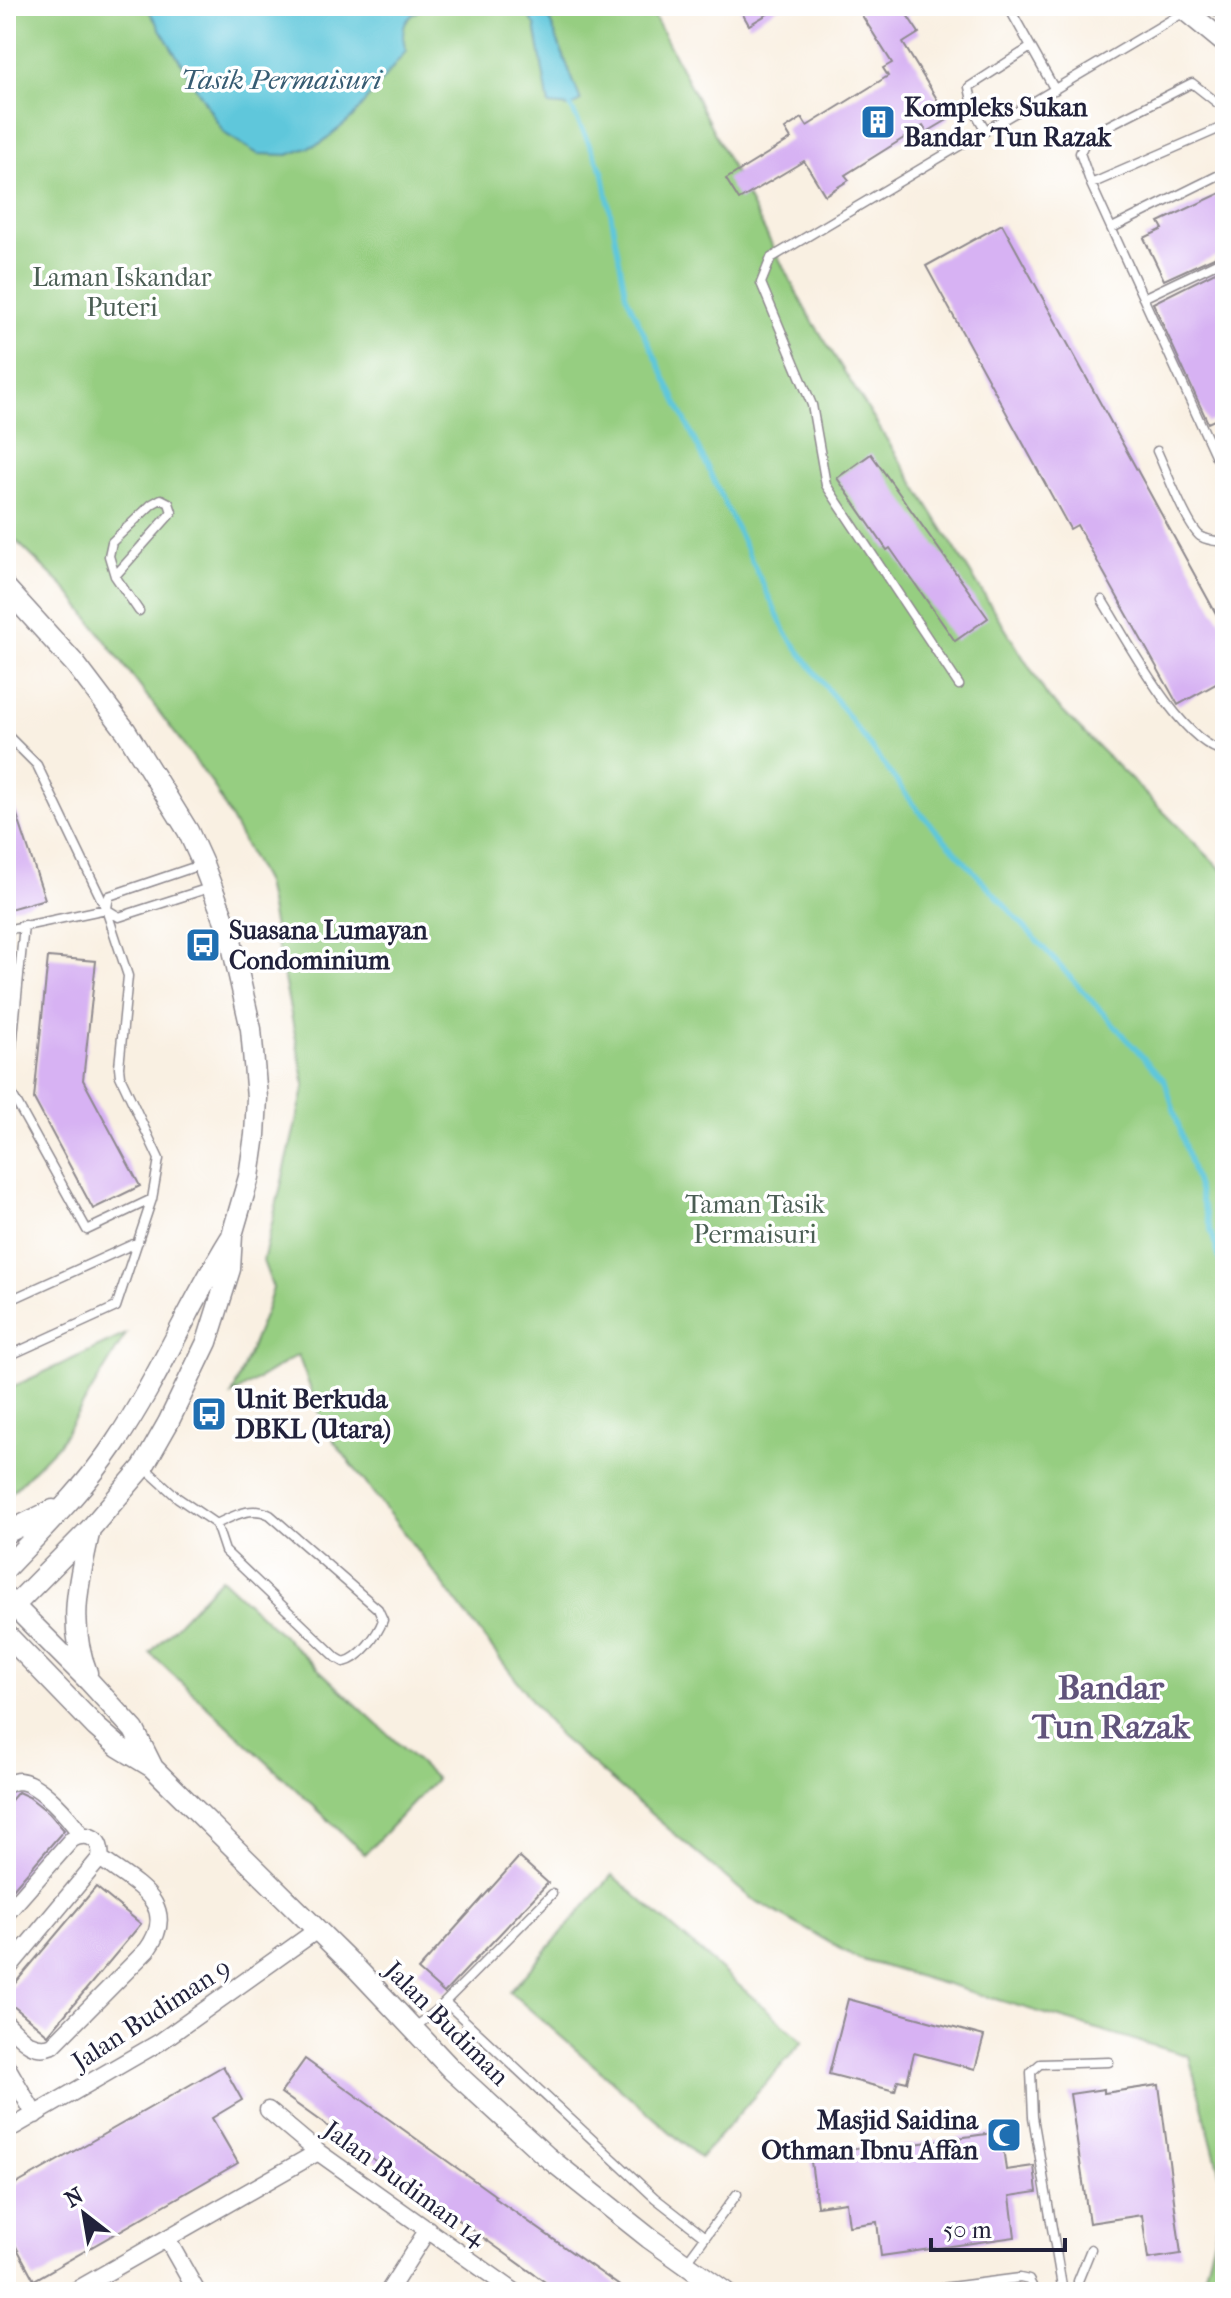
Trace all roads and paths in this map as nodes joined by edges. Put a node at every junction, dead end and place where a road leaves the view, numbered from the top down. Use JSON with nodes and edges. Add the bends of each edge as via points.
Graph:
{"nodes":[{"id":1,"x":1008,"y":6,"type":"edge"},
{"id":2,"x":1183,"y":9,"type":"edge"},
{"id":3,"x":1225,"y":43,"type":"edge"},
{"id":4,"x":1031,"y":47,"type":"junction"},
{"id":5,"x":1055,"y":90,"type":"junction"},
{"id":6,"x":1225,"y":109,"type":"edge"},
{"id":7,"x":1225,"y":126,"type":"edge"},
{"id":8,"x":986,"y":131,"type":"junction"},
{"id":9,"x":1225,"y":172,"type":"edge"},
{"id":10,"x":1091,"y":184,"type":"junction"},
{"id":11,"x":1112,"y":228,"type":"junction"},
{"id":12,"x":1225,"y":259,"type":"edge"},
{"id":13,"x":1143,"y":298,"type":"junction"},
{"id":14,"x":1157,"y":451,"type":"dead end"},
{"id":15,"x":1225,"y":466,"type":"edge"},
{"id":16,"x":1225,"y":542,"type":"edge"},
{"id":17,"x":115,"y":576,"type":"junction"},
{"id":18,"x":6,"y":588,"type":"edge"},
{"id":19,"x":1102,"y":600,"type":"dead end"},
{"id":20,"x":139,"y":611,"type":"dead end"},
{"id":21,"x":959,"y":685,"type":"dead end"},
{"id":22,"x":6,"y":734,"type":"edge"},
{"id":23,"x":1225,"y":751,"type":"edge"},
{"id":24,"x":203,"y":864,"type":"junction"},
{"id":25,"x":212,"y":887,"type":"junction"},
{"id":26,"x":106,"y":909,"type":"junction"},
{"id":27,"x":24,"y":925,"type":"junction"},
{"id":28,"x":6,"y":930,"type":"edge"},
{"id":29,"x":7,"y":1089,"type":"edge"},
{"id":30,"x":152,"y":1199,"type":"junction"},
{"id":31,"x":232,"y":1235,"type":"junction"},
{"id":32,"x":138,"y":1242,"type":"junction"},
{"id":33,"x":6,"y":1302,"type":"edge"},
{"id":34,"x":6,"y":1357,"type":"edge"},
{"id":35,"x":143,"y":1467,"type":"junction"},
{"id":36,"x":73,"y":1498,"type":"junction"},
{"id":37,"x":216,"y":1524,"type":"junction"},
{"id":38,"x":90,"y":1529,"type":"junction"},
{"id":39,"x":6,"y":1533,"type":"edge"},
{"id":40,"x":6,"y":1568,"type":"edge"},
{"id":41,"x":9,"y":1606,"type":"edge"},
{"id":42,"x":6,"y":1634,"type":"edge"},
{"id":43,"x":89,"y":1681,"type":"junction"},
{"id":44,"x":152,"y":1767,"type":"junction"},
{"id":45,"x":6,"y":1785,"type":"edge"},
{"id":46,"x":81,"y":1835,"type":"junction"},
{"id":47,"x":100,"y":1858,"type":"junction"},
{"id":48,"x":552,"y":1894,"type":"dead end"},
{"id":49,"x":6,"y":1914,"type":"edge"},
{"id":50,"x":317,"y":1930,"type":"junction"},
{"id":51,"x":6,"y":1971,"type":"edge"},
{"id":52,"x":445,"y":2002,"type":"junction"},
{"id":53,"x":6,"y":2023,"type":"edge"},
{"id":54,"x":414,"y":2029,"type":"junction"},
{"id":55,"x":1109,"y":2062,"type":"dead end"},
{"id":56,"x":6,"y":2065,"type":"edge"},
{"id":57,"x":268,"y":2110,"type":"dead end"},
{"id":58,"x":35,"y":2115,"type":"junction"},
{"id":59,"x":6,"y":2131,"type":"edge"},
{"id":60,"x":318,"y":2152,"type":"junction"},
{"id":61,"x":737,"y":2194,"type":"dead end"},
{"id":62,"x":428,"y":2229,"type":"junction"},
{"id":63,"x":705,"y":2237,"type":"junction"},
{"id":64,"x":167,"y":2239,"type":"junction"},
{"id":65,"x":1091,"y":2249,"type":"dead end"},
{"id":66,"x":685,"y":2264,"type":"junction"},
{"id":67,"x":6,"y":2279,"type":"edge"},
{"id":68,"x":721,"y":2291,"type":"edge"},
{"id":69,"x":13,"y":2292,"type":"edge"},
{"id":70,"x":73,"y":2292,"type":"edge"},
{"id":71,"x":197,"y":2292,"type":"edge"},
{"id":72,"x":388,"y":2292,"type":"edge"},
{"id":73,"x":515,"y":2292,"type":"edge"},
{"id":74,"x":911,"y":2292,"type":"edge"},
{"id":75,"x":1035,"y":2292,"type":"edge"},
{"id":76,"x":1063,"y":2292,"type":"edge"},
{"id":77,"x":1078,"y":2292,"type":"edge"}],
"edges":[{"from":1,"to":4,"type":"lane"},
{"from":2,"to":3,"type":"street"},
{"from":2,"to":5,"type":"lane"},
{"from":4,"to":5,"type":"lane"},
{"from":4,"to":8,"type":"lane","via":[[969,87]]},
{"from":5,"to":8,"type":"lane"},
{"from":6,"to":10,"type":"lane","via":[[1192,83],[1088,136],[1080,153]]},
{"from":7,"to":10,"type":"lane"},
{"from":8,"to":21,"type":"lane","via":[[771,258],[761,283],[812,405],[826,485]]},
{"from":9,"to":11,"type":"lane"},
{"from":10,"to":11,"type":"lane"},
{"from":11,"to":13,"type":"lane"},
{"from":12,"to":13,"type":"lane"},
{"from":13,"to":15,"type":"lane","via":[[1216,457]]},
{"from":14,"to":16,"type":"lane","via":[[1198,535]]},
{"from":17,"to":17,"type":"lane","via":[[109,556],[112,542],[152,504],[161,499],[169,503],[172,512]]},
{"from":17,"to":20,"type":"lane"},
{"from":18,"to":24,"type":"street","via":[[76,665],[126,731]]},
{"from":19,"to":23,"type":"lane","via":[[1174,713],[1214,750]]},
{"from":22,"to":26,"type":"lane","via":[[37,765]]},
{"from":24,"to":25,"type":"street"},
{"from":24,"to":26,"type":"lane","via":[[109,896]]},
{"from":25,"to":26,"type":"lane","via":[[119,917]]},
{"from":25,"to":31,"type":"street","via":[[229,932],[251,1029],[257,1098],[249,1177]]},
{"from":26,"to":27,"type":"lane"},
{"from":26,"to":30,"type":"lane","via":[[128,976],[120,1076],[159,1159]]},
{"from":27,"to":28,"type":"lane"},
{"from":27,"to":29,"type":"lane"},
{"from":29,"to":30,"type":"lane","via":[[87,1230]]},
{"from":30,"to":32,"type":"lane"},
{"from":31,"to":35,"type":"street","via":[[230,1269],[207,1342]]},
{"from":31,"to":36,"type":"street","via":[[115,1443]]},
{"from":32,"to":33,"type":"lane"},
{"from":32,"to":34,"type":"lane","via":[[116,1307]]},
{"from":35,"to":37,"type":"lane"},
{"from":35,"to":38,"type":"street"},
{"from":36,"to":39,"type":"street"},
{"from":36,"to":40,"type":"street"},
{"from":37,"to":37,"type":"lane","via":[[225,1551],[337,1658],[351,1661],[379,1630],[383,1620],[378,1609],[270,1515],[259,1509]]},
{"from":38,"to":41,"type":"street"},
{"from":38,"to":43,"type":"street","via":[[75,1619],[77,1647]]},
{"from":41,"to":43,"type":"street","name":"Jalan Budiman"},
{"from":42,"to":44,"type":"street","name":"Jalan Budiman","via":[[96,1727]]},
{"from":43,"to":44,"type":"street","name":"Jalan Budiman","via":[[134,1730]]},
{"from":44,"to":50,"type":"street","name":"Jalan Budiman"},
{"from":45,"to":46,"type":"street","via":[[19,1781],[40,1791]]},
{"from":46,"to":47,"type":"street","via":[[97,1842]]},
{"from":46,"to":49,"type":"street"},
{"from":47,"to":51,"type":"street"},
{"from":47,"to":53,"type":"street","via":[[155,1902],[160,1911],[156,1938],[53,2045],[33,2047]]},
{"from":48,"to":52,"type":"lane"},
{"from":50,"to":54,"type":"street","name":"Jalan Budiman"},
{"from":50,"to":58,"type":"street","name":"Jalan Budiman 9","via":[[180,2029]]},
{"from":52,"to":54,"type":"lane"},
{"from":52,"to":63,"type":"lane","via":[[655,2198]]},
{"from":54,"to":66,"type":"street","name":"Jalan Budiman","via":[[546,2156]]},
{"from":55,"to":76,"type":"lane","via":[[1040,2064],[1031,2072],[1033,2117]]},
{"from":56,"to":58,"type":"street"},
{"from":57,"to":60,"type":"street","name":"Jalan Budiman 14"},
{"from":58,"to":59,"type":"street","name":"Jalan Budiman 9"},
{"from":60,"to":62,"type":"street","name":"Jalan Budiman 14"},
{"from":60,"to":64,"type":"street"},
{"from":61,"to":63,"type":"lane"},
{"from":62,"to":72,"type":"street"},
{"from":62,"to":73,"type":"street","name":"Jalan Budiman 14"},
{"from":63,"to":66,"type":"lane"},
{"from":64,"to":70,"type":"street"},
{"from":64,"to":71,"type":"street"},
{"from":65,"to":77,"type":"lane"},
{"from":66,"to":68,"type":"street","name":"Jalan Budiman"},
{"from":67,"to":69,"type":"street"},
{"from":74,"to":75,"type":"lane","via":[[1020,2278],[1029,2280]]}]}
